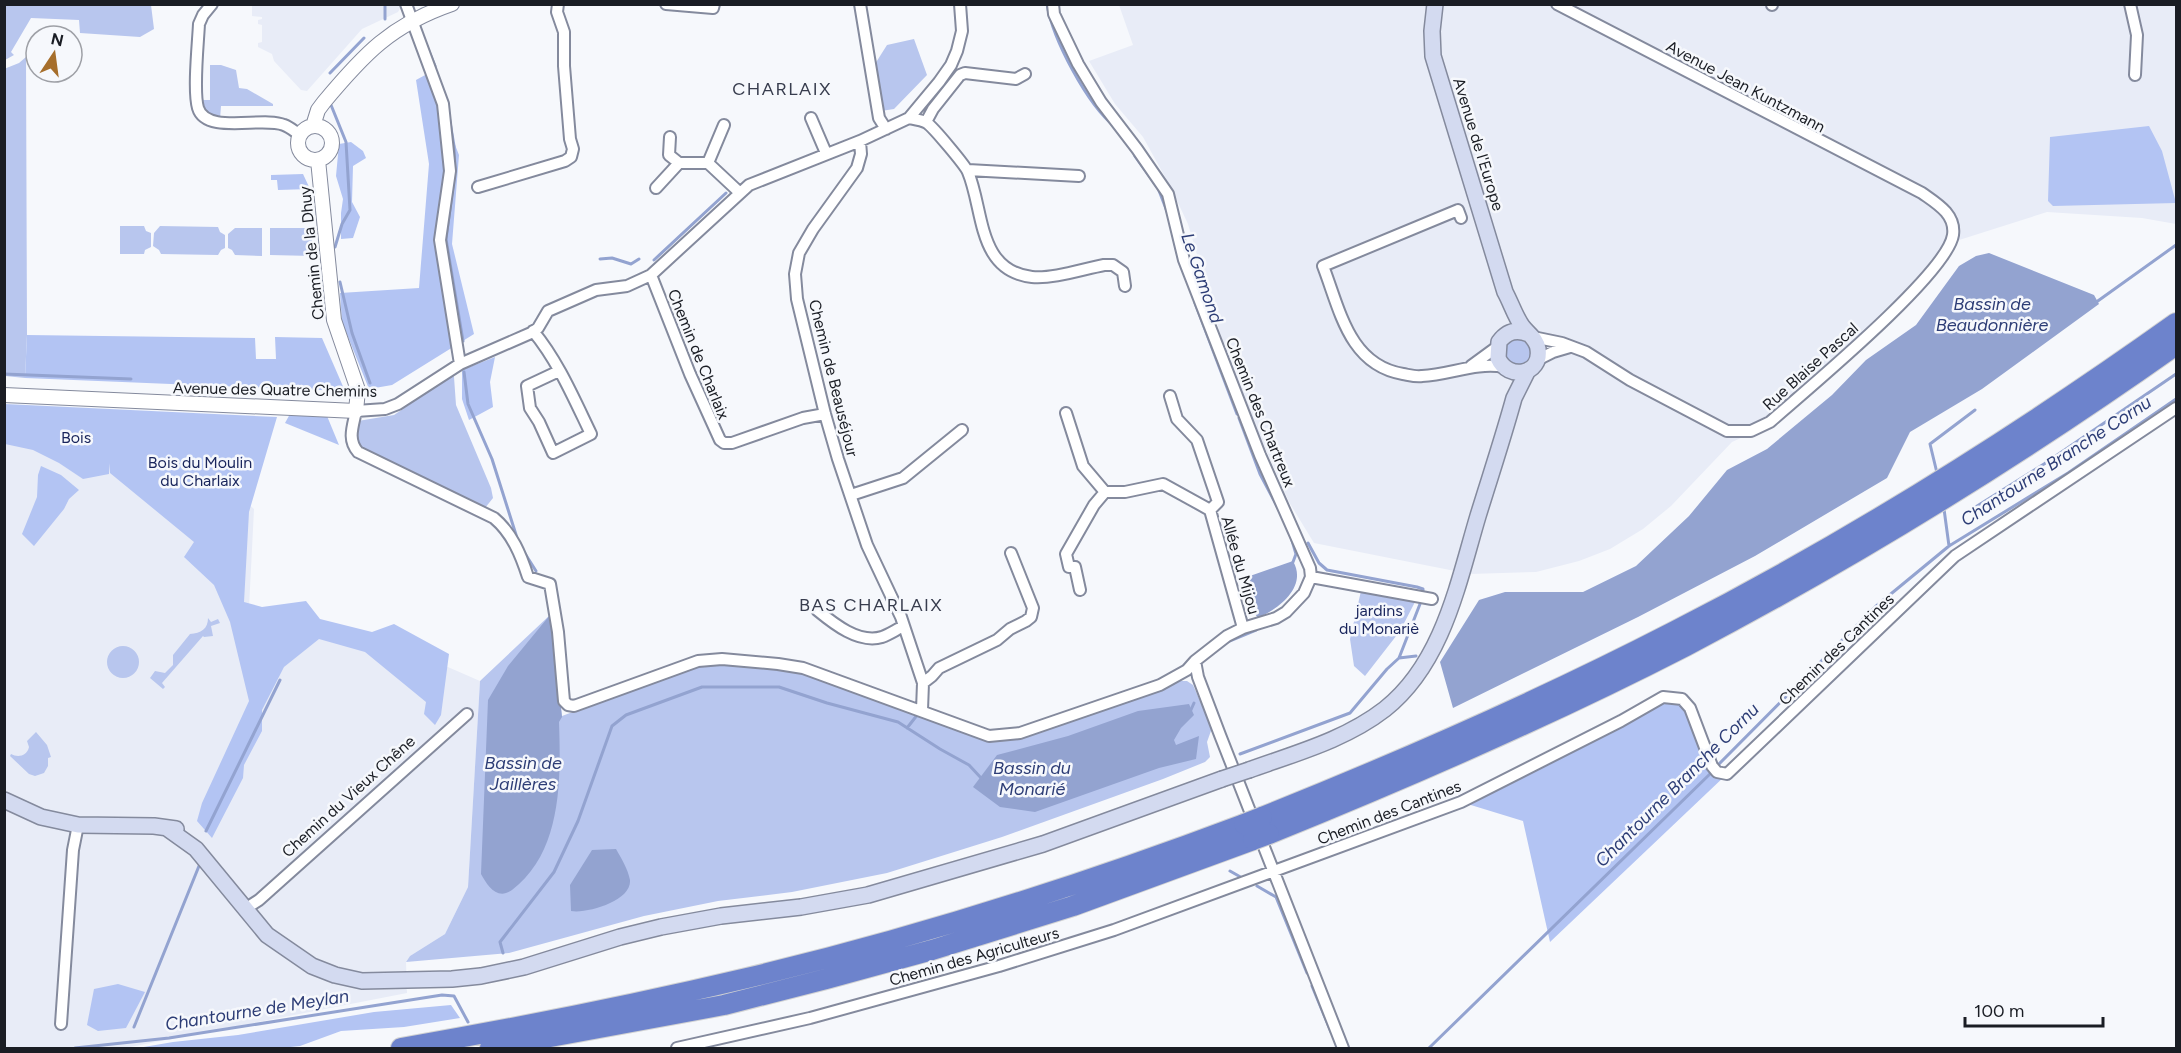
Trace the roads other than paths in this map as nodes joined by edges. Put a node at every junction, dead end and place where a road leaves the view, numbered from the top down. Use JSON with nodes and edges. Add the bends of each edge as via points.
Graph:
{"nodes":[{"id":1,"x":212,"y":4,"type":"edge"},
{"id":2,"x":406,"y":4,"type":"edge"},
{"id":3,"x":452,"y":4,"type":"edge"},
{"id":4,"x":558,"y":4,"type":"edge"},
{"id":5,"x":666,"y":4,"type":"edge"},
{"id":6,"x":714,"y":4,"type":"edge"},
{"id":7,"x":860,"y":4,"type":"edge"},
{"id":8,"x":960,"y":4,"type":"edge"},
{"id":9,"x":1053,"y":4,"type":"edge"},
{"id":10,"x":1435,"y":4,"type":"edge"},
{"id":11,"x":1557,"y":4,"type":"edge"},
{"id":12,"x":2130,"y":4,"type":"edge"},
{"id":13,"x":412,"y":20,"type":"junction"},
{"id":14,"x":1025,"y":74,"type":"dead end"},
{"id":15,"x":2135,"y":75,"type":"dead end"},
{"id":16,"x":923,"y":101,"type":"junction"},
{"id":17,"x":933,"y":109,"type":"junction"},
{"id":18,"x":811,"y":118,"type":"dead end"},
{"id":19,"x":909,"y":118,"type":"junction"},
{"id":20,"x":926,"y":122,"type":"junction"},
{"id":21,"x":313,"y":126,"type":"junction"},
{"id":22,"x":724,"y":126,"type":"dead end"},
{"id":23,"x":886,"y":129,"type":"junction"},
{"id":24,"x":300,"y":135,"type":"junction"},
{"id":25,"x":670,"y":137,"type":"dead end"},
{"id":26,"x":860,"y":141,"type":"junction"},
{"id":27,"x":826,"y":153,"type":"junction"},
{"id":28,"x":318,"y":160,"type":"junction"},
{"id":29,"x":679,"y":163,"type":"junction"},
{"id":30,"x":708,"y":163,"type":"junction"},
{"id":31,"x":968,"y":170,"type":"junction"},
{"id":32,"x":1079,"y":176,"type":"dead end"},
{"id":33,"x":478,"y":187,"type":"dead end"},
{"id":34,"x":656,"y":188,"type":"dead end"},
{"id":35,"x":739,"y":192,"type":"junction"},
{"id":36,"x":1922,"y":193,"type":"joint"},
{"id":37,"x":1461,"y":219,"type":"dead end"},
{"id":38,"x":651,"y":275,"type":"junction"},
{"id":39,"x":1125,"y":286,"type":"dead end"},
{"id":40,"x":1505,"y":292,"type":"junction"},
{"id":41,"x":2176,"y":323,"type":"edge"},
{"id":42,"x":533,"y":331,"type":"junction"},
{"id":43,"x":1531,"y":336,"type":"junction"},
{"id":44,"x":1501,"y":341,"type":"junction"},
{"id":45,"x":2176,"y":345,"type":"edge"},
{"id":46,"x":1573,"y":347,"type":"junction"},
{"id":47,"x":460,"y":364,"type":"junction"},
{"id":48,"x":1533,"y":365,"type":"junction"},
{"id":49,"x":1469,"y":367,"type":"junction"},
{"id":50,"x":1506,"y":369,"type":"junction"},
{"id":51,"x":559,"y":371,"type":"junction"},
{"id":52,"x":4,"y":395,"type":"edge"},
{"id":53,"x":1170,"y":396,"type":"dead end"},
{"id":54,"x":1514,"y":398,"type":"junction"},
{"id":55,"x":2176,"y":408,"type":"edge"},
{"id":56,"x":356,"y":411,"type":"junction"},
{"id":57,"x":1066,"y":413,"type":"dead end"},
{"id":58,"x":825,"y":414,"type":"junction"},
{"id":59,"x":962,"y":430,"type":"dead end"},
{"id":60,"x":1950,"y":485,"type":"junction"},
{"id":61,"x":1105,"y":492,"type":"junction"},
{"id":62,"x":851,"y":495,"type":"junction"},
{"id":63,"x":1209,"y":510,"type":"junction"},
{"id":64,"x":1011,"y":553,"type":"dead end"},
{"id":65,"x":1311,"y":577,"type":"junction"},
{"id":66,"x":1080,"y":590,"type":"dead end"},
{"id":67,"x":1432,"y":599,"type":"dead end"},
{"id":68,"x":817,"y":610,"type":"dead end"},
{"id":69,"x":904,"y":626,"type":"junction"},
{"id":70,"x":1243,"y":628,"type":"junction"},
{"id":71,"x":1195,"y":661,"type":"junction"},
{"id":72,"x":923,"y":683,"type":"junction"},
{"id":73,"x":922,"y":710,"type":"junction"},
{"id":74,"x":466,"y":714,"type":"dead end"},
{"id":75,"x":5,"y":798,"type":"edge"},
{"id":76,"x":78,"y":825,"type":"junction"},
{"id":77,"x":1257,"y":829,"type":"junction"},
{"id":78,"x":1274,"y":872,"type":"junction"},
{"id":79,"x":248,"y":907,"type":"junction"},
{"id":80,"x":61,"y":1024,"type":"dead end"},
{"id":81,"x":401,"y":1048,"type":"edge"},
{"id":82,"x":490,"y":1048,"type":"edge"},
{"id":83,"x":677,"y":1048,"type":"edge"},
{"id":84,"x":1343,"y":1048,"type":"edge"}],
"edges":[{"from":1,"to":24,"type":"street","via":[[199,24],[196,99],[201,114],[212,122],[285,125]]},
{"from":2,"to":13,"type":"street"},
{"from":3,"to":13,"type":"street"},
{"from":4,"to":33,"type":"street","via":[[564,32],[571,157]]},
{"from":5,"to":6,"type":"street","via":[[713,8]]},
{"from":7,"to":23,"type":"street","via":[[879,118]]},
{"from":8,"to":16,"type":"street","name":"Avenue des Quatre Chemins","via":[[962,31],[957,51]]},
{"from":9,"to":65,"type":"street","name":"Chemin des Chartreux","via":[[1078,64],[1168,194],[1184,260]]},
{"from":10,"to":40,"type":"main road","name":"Avenue de l'Europe","via":[[1433,56]]},
{"from":11,"to":36,"type":"street","name":"Avenue Jean Kuntzmann"},
{"from":12,"to":15,"type":"street","via":[[2137,35]]},
{"from":13,"to":21,"type":"street","via":[[369,51],[318,110]]},
{"from":13,"to":47,"type":"street","via":[[443,104],[450,171],[440,240]]},
{"from":14,"to":17,"type":"street","via":[[1016,79],[965,73]]},
{"from":16,"to":17,"type":"street"},
{"from":16,"to":19,"type":"street","name":"Avenue des Quatre Chemins"},
{"from":17,"to":20,"type":"street"},
{"from":18,"to":27,"type":"street"},
{"from":19,"to":20,"type":"street"},
{"from":19,"to":23,"type":"street","name":"Avenue des Quatre Chemins"},
{"from":20,"to":31,"type":"street"},
{"from":21,"to":24,"type":"street"},
{"from":21,"to":28,"type":"street","via":[[327,130],[333,142],[329,154]]},
{"from":22,"to":30,"type":"street"},
{"from":23,"to":26,"type":"street","name":"Avenue des Quatre Chemins"},
{"from":24,"to":28,"type":"street","via":[[302,153]]},
{"from":25,"to":29,"type":"street","via":[[669,155]]},
{"from":26,"to":27,"type":"street","name":"Avenue des Quatre Chemins"},
{"from":26,"to":58,"type":"street","name":"Chemin de Beauséjour","via":[[856,168],[805,242],[795,274],[801,317]]},
{"from":27,"to":35,"type":"street","name":"Avenue des Quatre Chemins"},
{"from":28,"to":56,"type":"street","name":"Chemin de la Dhuy","via":[[333,320],[358,390]]},
{"from":29,"to":30,"type":"street"},
{"from":29,"to":34,"type":"street"},
{"from":30,"to":35,"type":"street"},
{"from":31,"to":32,"type":"street"},
{"from":31,"to":39,"type":"street","via":[[992,255],[1003,266],[1032,277],[1113,265],[1123,272]]},
{"from":35,"to":38,"type":"street","name":"Avenue des Quatre Chemins"},
{"from":36,"to":46,"type":"street","name":"Rue Blaise Pascal","via":[[1947,212],[1952,222],[1952,237],[1942,256],[1908,297],[1759,429],[1727,431]]},
{"from":37,"to":49,"type":"street","via":[[1458,210],[1323,266],[1351,338],[1375,365],[1421,376]]},
{"from":38,"to":42,"type":"street","name":"Avenue des Quatre Chemins","via":[[627,286],[596,290],[548,311]]},
{"from":38,"to":58,"type":"street","name":"Chemin de Charlaix","via":[[720,440],[732,443]]},
{"from":40,"to":43,"type":"main road","name":"Avenue de l'Europe"},
{"from":40,"to":44,"type":"main road","name":"Avenue de l'Europe"},
{"from":41,"to":60,"type":"highway"},
{"from":42,"to":47,"type":"street","name":"Avenue des Quatre Chemins"},
{"from":42,"to":51,"type":"street"},
{"from":43,"to":44,"type":"main road","via":[[1517,331]]},
{"from":43,"to":46,"type":"street","name":"Rue Blaise Pascal"},
{"from":43,"to":48,"type":"main road","name":"Avenue de l'Europe","via":[[1538,346]]},
{"from":44,"to":49,"type":"street"},
{"from":44,"to":50,"type":"main road","name":"Avenue de l'Europe","via":[[1498,358]]},
{"from":45,"to":60,"type":"highway","via":[[2074,417]]},
{"from":46,"to":48,"type":"street","via":[[1552,352]]},
{"from":47,"to":56,"type":"street","name":"Avenue des Quatre Chemins","via":[[398,404]]},
{"from":48,"to":50,"type":"main road","via":[[1518,373]]},
{"from":48,"to":54,"type":"main road"},
{"from":49,"to":50,"type":"street"},
{"from":50,"to":54,"type":"main road","name":"Avenue de l'Europe"},
{"from":51,"to":51,"type":"street","via":[[591,434],[553,453],[530,408],[527,386]]},
{"from":52,"to":56,"type":"street","name":"Avenue des Quatre Chemins"},
{"from":53,"to":63,"type":"street","name":"Allée du Mijou","via":[[1177,419],[1197,440],[1218,502]]},
{"from":54,"to":79,"type":"main road","bridge":true,"via":[[1443,629],[1410,685],[1386,708],[1337,738],[1043,844],[868,895],[661,927],[506,971],[452,979],[362,981],[335,975],[312,966],[277,940]]},
{"from":55,"to":78,"type":"street","name":"Chemin des Cantines","via":[[1955,556],[1727,774],[1714,769],[1690,708],[1682,699],[1663,697],[1461,802]]},
{"from":56,"to":73,"type":"street","via":[[351,441],[358,452],[488,515],[511,537],[528,577],[550,584],[564,700],[568,705],[698,661],[722,659],[803,668]]},
{"from":57,"to":61,"type":"street","via":[[1083,466]]},
{"from":58,"to":62,"type":"street","name":"Chemin de Beauséjour"},
{"from":59,"to":62,"type":"street","via":[[903,478]]},
{"from":60,"to":77,"type":"highway","via":[[1929,488],[1743,595],[1611,664]]},
{"from":60,"to":77,"type":"highway","via":[[1932,507],[1748,613],[1625,676],[1450,759]]},
{"from":61,"to":63,"type":"street","name":"Allée du Mijou","via":[[1163,484]]},
{"from":61,"to":66,"type":"street","via":[[1066,554],[1069,567],[1075,567]]},
{"from":62,"to":69,"type":"street","name":"Chemin de Beauséjour","via":[[867,545]]},
{"from":63,"to":70,"type":"street","name":"Allée du Mijou"},
{"from":64,"to":72,"type":"street","via":[[1033,608],[1031,617],[997,640],[939,668]]},
{"from":65,"to":67,"type":"street"},
{"from":65,"to":70,"type":"street","via":[[1304,593],[1286,612]]},
{"from":68,"to":69,"type":"street","via":[[837,626],[868,638],[881,637]]},
{"from":69,"to":72,"type":"street","name":"Chemin de Beauséjour"},
{"from":70,"to":71,"type":"street"},
{"from":71,"to":73,"type":"street","via":[[1160,685],[1020,733],[989,736]]},
{"from":71,"to":78,"type":"street"},
{"from":72,"to":73,"type":"street","name":"Chemin de Beauséjour"},
{"from":74,"to":79,"type":"street","name":"Chemin du Vieux Chêne"},
{"from":75,"to":76,"type":"main road","via":[[41,817]]},
{"from":76,"to":79,"type":"main road","via":[[183,829],[200,841]]},
{"from":76,"to":80,"type":"street"},
{"from":77,"to":81,"type":"highway","via":[[836,955],[657,999]]},
{"from":77,"to":82,"type":"highway","via":[[1073,906],[932,950],[724,1005]]},
{"from":78,"to":83,"type":"street","name":"Chemin des Agriculteurs","via":[[1114,930],[999,966],[810,1018]]},
{"from":78,"to":84,"type":"street"}]}
